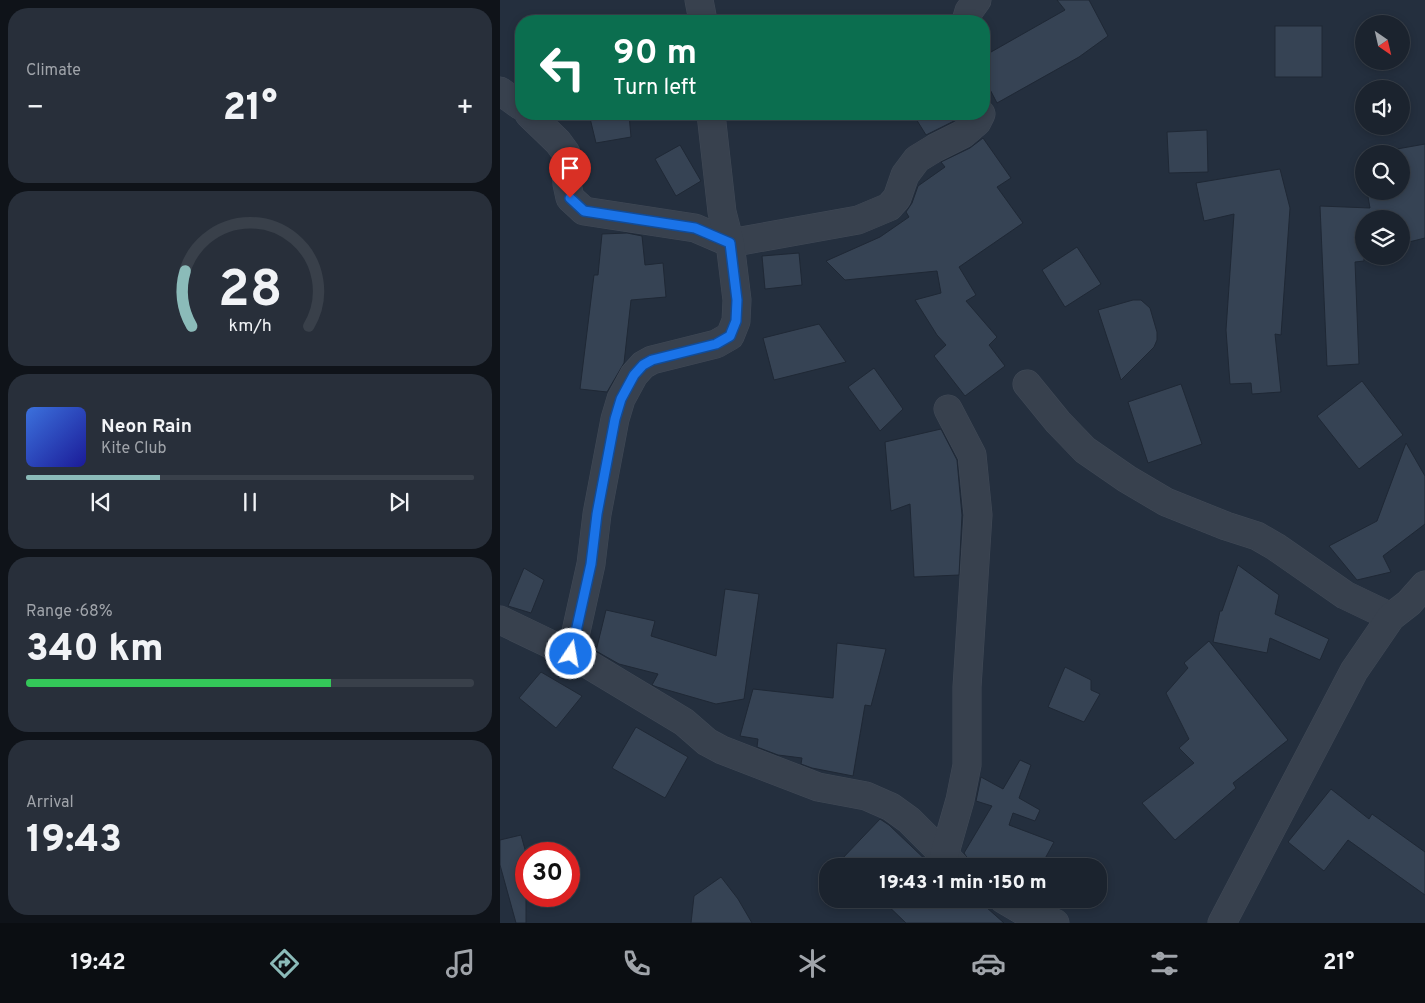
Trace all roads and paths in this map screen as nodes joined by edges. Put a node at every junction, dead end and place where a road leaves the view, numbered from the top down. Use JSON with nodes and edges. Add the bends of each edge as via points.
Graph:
{"nodes":[{"id":1,"x":699,"y":0,"type":"edge"},
{"id":2,"x":977,"y":0,"type":"edge"},
{"id":3,"x":702,"y":15,"type":"edge"},
{"id":4,"x":968,"y":15,"type":"edge"},
{"id":5,"x":500,"y":91,"type":"edge"},
{"id":6,"x":515,"y":102,"type":"edge"},
{"id":7,"x":535,"y":120,"type":"edge"},
{"id":8,"x":712,"y":120,"type":"edge"},
{"id":9,"x":978,"y":120,"type":"edge"},
{"id":10,"x":730,"y":243,"type":"junction"},
{"id":11,"x":1027,"y":384,"type":"dead end"},
{"id":12,"x":948,"y":409,"type":"dead end"},
{"id":13,"x":1425,"y":585,"type":"edge"},
{"id":14,"x":1391,"y":617,"type":"junction"},
{"id":15,"x":500,"y":620,"type":"edge"},
{"id":16,"x":571,"y":654,"type":"junction"},
{"id":17,"x":946,"y":858,"type":"edge"},
{"id":18,"x":950,"y":858,"type":"edge"},
{"id":19,"x":1018,"y":908,"type":"edge"},
{"id":20,"x":1055,"y":923,"type":"edge"},
{"id":21,"x":1222,"y":923,"type":"edge"}],
"edges":[{"from":1,"to":3,"type":"street"},
{"from":2,"to":4,"type":"street"},
{"from":5,"to":6,"type":"street"},
{"from":7,"to":10,"type":"street","via":[[566,153],[570,198],[584,211],[695,228]]},
{"from":8,"to":10,"type":"street","via":[[722,212]]},
{"from":9,"to":10,"type":"street","via":[[962,134],[917,159],[905,175],[898,198],[889,207],[858,220]]},
{"from":10,"to":16,"type":"street","via":[[737,300],[736,321],[730,336],[716,344],[643,365],[621,399]]},
{"from":11,"to":14,"type":"street","via":[[1085,450],[1127,479],[1166,502],[1257,536],[1345,595]]},
{"from":12,"to":18,"type":"street","via":[[972,455],[978,515],[967,687],[967,764]]},
{"from":13,"to":14,"type":"street"},
{"from":14,"to":21,"type":"street","via":[[1354,671]]},
{"from":15,"to":16,"type":"street"},
{"from":16,"to":17,"type":"street","via":[[684,722],[722,750],[818,787],[866,796],[891,807],[909,820]]},
{"from":19,"to":20,"type":"street"}]}
